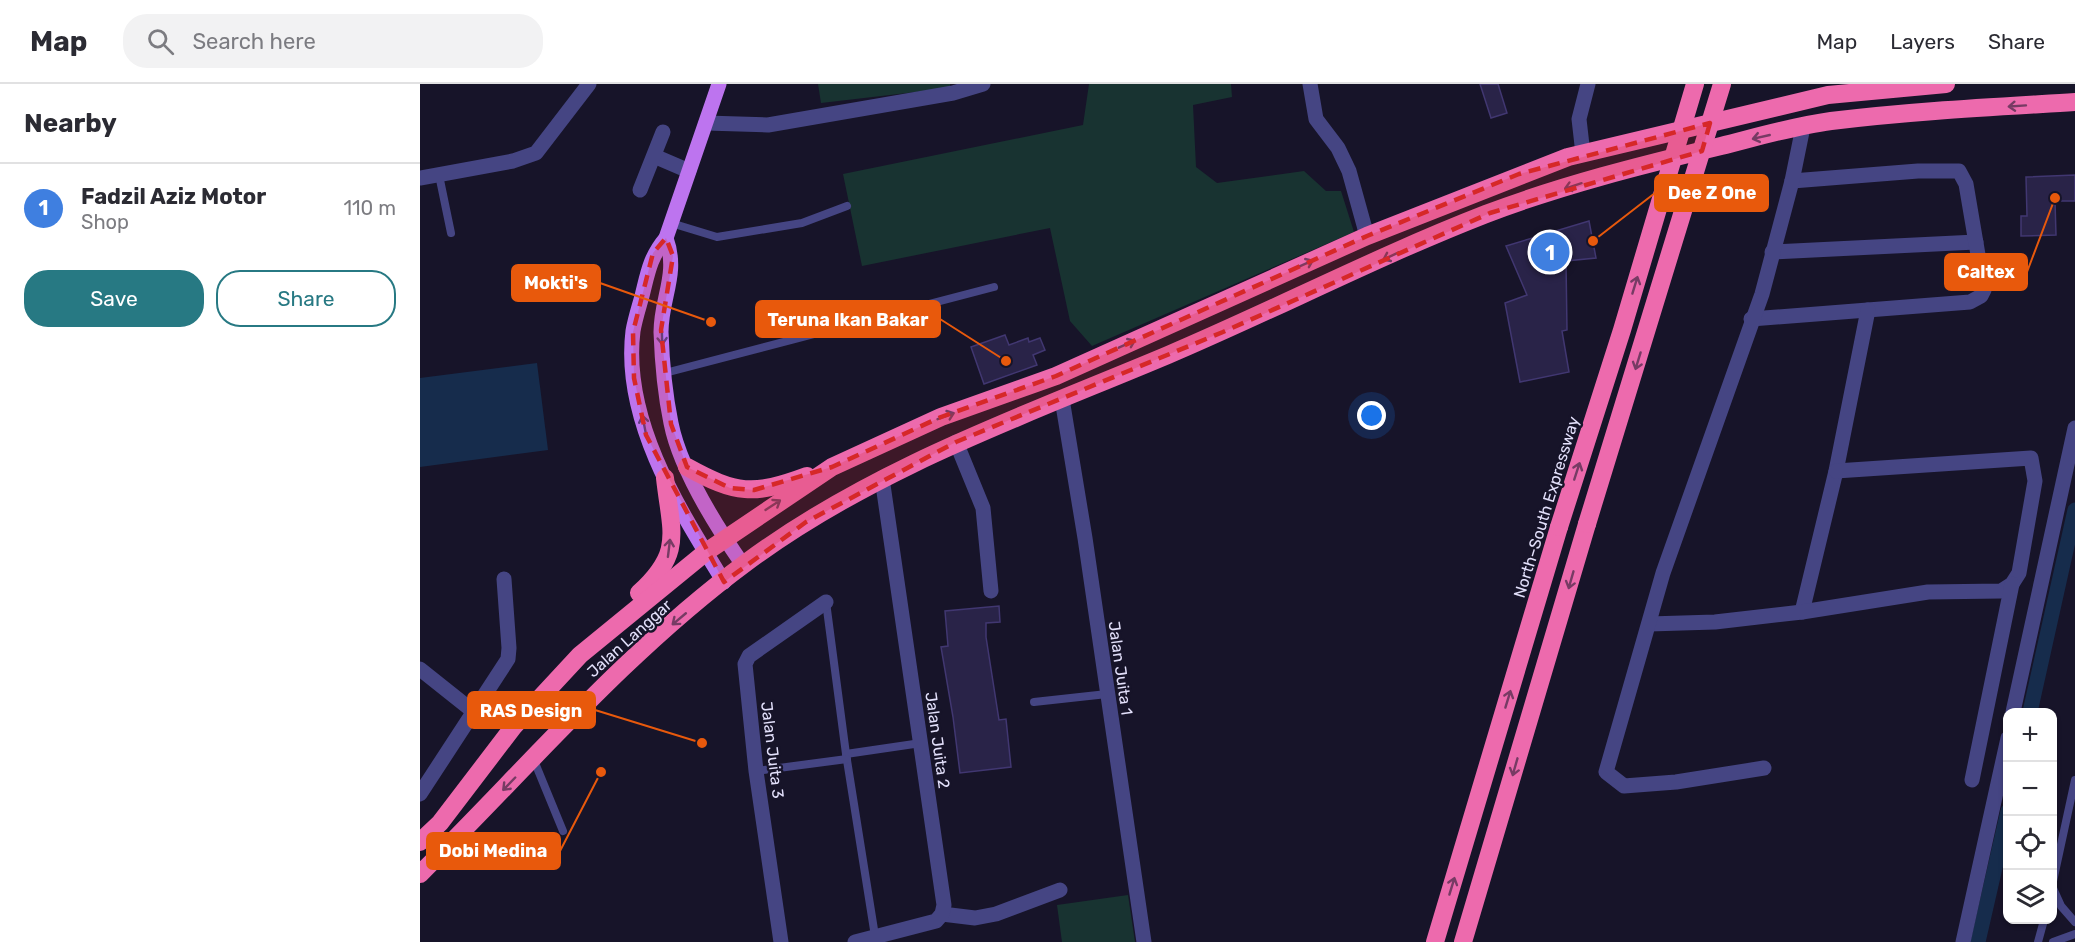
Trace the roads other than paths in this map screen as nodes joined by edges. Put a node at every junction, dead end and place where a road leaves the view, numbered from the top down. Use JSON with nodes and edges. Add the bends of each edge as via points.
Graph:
{"nodes":[{"id":1,"x":589,"y":84,"type":"edge"},
{"id":2,"x":719,"y":84,"type":"edge"},
{"id":3,"x":983,"y":84,"type":"edge"},
{"id":4,"x":1310,"y":84,"type":"edge"},
{"id":5,"x":1588,"y":84,"type":"edge"},
{"id":6,"x":1695,"y":84,"type":"edge"},
{"id":7,"x":1722,"y":84,"type":"edge"},
{"id":8,"x":1946,"y":84,"type":"edge"},
{"id":9,"x":1830,"y":90,"type":"edge"},
{"id":10,"x":2075,"y":102,"type":"edge"},
{"id":11,"x":706,"y":123,"type":"junction"},
{"id":12,"x":1803,"y":127,"type":"junction"},
{"id":13,"x":663,"y":132,"type":"dead end"},
{"id":14,"x":1583,"y":154,"type":"junction"},
{"id":15,"x":654,"y":156,"type":"junction"},
{"id":16,"x":689,"y":171,"type":"junction"},
{"id":17,"x":439,"y":175,"type":"junction"},
{"id":18,"x":420,"y":178,"type":"edge"},
{"id":19,"x":1792,"y":181,"type":"junction"},
{"id":20,"x":640,"y":190,"type":"dead end"},
{"id":21,"x":847,"y":206,"type":"dead end"},
{"id":22,"x":669,"y":230,"type":"junction"},
{"id":23,"x":451,"y":233,"type":"dead end"},
{"id":24,"x":1367,"y":236,"type":"junction"},
{"id":25,"x":1976,"y":242,"type":"junction"},
{"id":26,"x":1772,"y":252,"type":"junction"},
{"id":27,"x":994,"y":287,"type":"dead end"},
{"id":28,"x":1868,"y":310,"type":"junction"},
{"id":29,"x":1751,"y":319,"type":"junction"},
{"id":30,"x":665,"y":373,"type":"junction"},
{"id":31,"x":1062,"y":399,"type":"junction"},
{"id":32,"x":2075,"y":428,"type":"edge"},
{"id":33,"x":956,"y":442,"type":"junction"},
{"id":34,"x":687,"y":467,"type":"junction"},
{"id":35,"x":832,"y":467,"type":"junction"},
{"id":36,"x":1836,"y":471,"type":"junction"},
{"id":37,"x":665,"y":478,"type":"junction"},
{"id":38,"x":882,"y":478,"type":"junction"},
{"id":39,"x":725,"y":538,"type":"junction"},
{"id":40,"x":706,"y":552,"type":"junction"},
{"id":41,"x":743,"y":565,"type":"junction"},
{"id":42,"x":504,"y":579,"type":"dead end"},
{"id":43,"x":724,"y":582,"type":"junction"},
{"id":44,"x":2012,"y":584,"type":"junction"},
{"id":45,"x":991,"y":591,"type":"dead end"},
{"id":46,"x":826,"y":602,"type":"joint"},
{"id":47,"x":1802,"y":612,"type":"junction"},
{"id":48,"x":1648,"y":624,"type":"junction"},
{"id":49,"x":580,"y":655,"type":"junction"},
{"id":50,"x":420,"y":669,"type":"edge"},
{"id":51,"x":1107,"y":694,"type":"junction"},
{"id":52,"x":1034,"y":702,"type":"dead end"},
{"id":53,"x":2014,"y":708,"type":"edge"},
{"id":54,"x":474,"y":712,"type":"junction"},
{"id":55,"x":921,"y":743,"type":"junction"},
{"id":56,"x":846,"y":756,"type":"junction"},
{"id":57,"x":2003,"y":757,"type":"edge"},
{"id":58,"x":533,"y":758,"type":"junction"},
{"id":59,"x":1764,"y":768,"type":"dead end"},
{"id":60,"x":756,"y":771,"type":"junction"},
{"id":61,"x":1972,"y":780,"type":"dead end"},
{"id":62,"x":2075,"y":780,"type":"edge"},
{"id":63,"x":420,"y":794,"type":"edge"},
{"id":64,"x":563,"y":831,"type":"dead end"},
{"id":65,"x":420,"y":842,"type":"edge"},
{"id":66,"x":420,"y":874,"type":"edge"},
{"id":67,"x":1060,"y":890,"type":"dead end"},
{"id":68,"x":942,"y":914,"type":"junction"},
{"id":69,"x":2075,"y":922,"type":"edge"},
{"id":70,"x":2043,"y":924,"type":"edge"},
{"id":71,"x":2075,"y":934,"type":"edge"},
{"id":72,"x":875,"y":936,"type":"junction"},
{"id":73,"x":781,"y":942,"type":"edge"},
{"id":74,"x":855,"y":942,"type":"edge"},
{"id":75,"x":1144,"y":942,"type":"edge"},
{"id":76,"x":1435,"y":942,"type":"edge"},
{"id":77,"x":1463,"y":942,"type":"edge"},
{"id":78,"x":1963,"y":942,"type":"edge"},
{"id":79,"x":2038,"y":942,"type":"edge"},
{"id":80,"x":2053,"y":942,"type":"edge"}],
"edges":[{"from":1,"to":17,"type":"street","via":[[536,153],[520,160]]},
{"from":2,"to":11,"type":"main road"},
{"from":3,"to":11,"type":"street","via":[[953,93],[768,125]]},
{"from":4,"to":24,"type":"street","via":[[1316,119],[1338,148],[1349,171]]},
{"from":5,"to":14,"type":"street","via":[[1579,119]]},
{"from":76,"to":6,"type":"highway","name":"North–South Expressway","one_way":true,"bridge":true},
{"from":7,"to":77,"type":"highway","one_way":true,"bridge":true},
{"from":8,"to":9,"type":"highway"},
{"from":9,"to":14,"type":"highway"},
{"from":10,"to":12,"type":"highway","name":"Jalan Langgar","one_way":true,"via":[[1937,110]]},
{"from":11,"to":16,"type":"main road"},
{"from":12,"to":19,"type":"street"},
{"from":12,"to":31,"type":"highway","name":"Jalan Langgar","one_way":true,"via":[[1660,160],[1490,213]]},
{"from":13,"to":15,"type":"street"},
{"from":14,"to":24,"type":"highway","via":[[1520,174]]},
{"from":15,"to":16,"type":"street"},
{"from":15,"to":20,"type":"street"},
{"from":16,"to":22,"type":"main road"},
{"from":17,"to":18,"type":"street"},
{"from":17,"to":23,"type":"lane"},
{"from":19,"to":25,"type":"street","via":[[1959,171],[1966,184]]},
{"from":19,"to":26,"type":"street"},
{"from":21,"to":22,"type":"lane","via":[[802,223],[717,237]]},
{"from":22,"to":30,"type":"main road","one_way":true,"via":[[673,256],[661,330]]},
{"from":37,"to":22,"type":"main road","one_way":true,"via":[[646,435],[634,378],[633,332],[653,253]]},
{"from":35,"to":24,"type":"highway","one_way":true,"via":[[940,417],[1056,376]]},
{"from":25,"to":26,"type":"street"},
{"from":25,"to":28,"type":"street","via":[[1984,290],[1981,296],[1970,302]]},
{"from":26,"to":29,"type":"street","via":[[1762,294]]},
{"from":27,"to":30,"type":"lane"},
{"from":28,"to":29,"type":"street"},
{"from":28,"to":36,"type":"street"},
{"from":29,"to":48,"type":"street"},
{"from":30,"to":34,"type":"main road","via":[[671,424]]},
{"from":31,"to":33,"type":"highway","name":"Jalan Langgar"},
{"from":31,"to":51,"type":"street","name":"Jalan Juita 1"},
{"from":32,"to":53,"type":"street"},
{"from":33,"to":38,"type":"highway","name":"Jalan Langgar"},
{"from":33,"to":45,"type":"street","via":[[983,508]]},
{"from":34,"to":35,"type":"highway","via":[[730,488],[754,490]]},
{"from":34,"to":39,"type":"main road"},
{"from":39,"to":35,"type":"highway","name":"Jalan Langgar","one_way":true},
{"from":36,"to":44,"type":"street","via":[[2031,458],[2035,481],[2031,514],[2019,573]]},
{"from":36,"to":47,"type":"street"},
{"from":37,"to":40,"type":"main road"},
{"from":49,"to":37,"type":"highway","one_way":true,"via":[[667,562],[671,548]]},
{"from":38,"to":41,"type":"highway","name":"Jalan Langgar","via":[[806,522]]},
{"from":38,"to":55,"type":"street","name":"Jalan Juita 2"},
{"from":39,"to":40,"type":"highway","name":"Jalan Langgar"},
{"from":39,"to":41,"type":"main road"},
{"from":40,"to":43,"type":"main road"},
{"from":40,"to":49,"type":"highway","name":"Jalan Langgar"},
{"from":41,"to":43,"type":"highway","name":"Jalan Langgar"},
{"from":42,"to":54,"type":"street","via":[[508,659]]},
{"from":43,"to":58,"type":"highway","name":"Jalan Langgar","one_way":true,"via":[[628,661]]},
{"from":44,"to":47,"type":"street","via":[[2001,591],[1928,592]]},
{"from":44,"to":61,"type":"street"},
{"from":46,"to":56,"type":"lane"},
{"from":46,"to":60,"type":"street","name":"Jalan Juita 3","via":[[749,656],[746,664]]},
{"from":47,"to":48,"type":"street","via":[[1715,622]]},
{"from":48,"to":59,"type":"street","via":[[1606,772],[1624,786]]},
{"from":49,"to":65,"type":"highway","name":"Jalan Langgar","via":[[513,726],[440,822]]},
{"from":50,"to":54,"type":"street"},
{"from":51,"to":52,"type":"lane"},
{"from":51,"to":75,"type":"street","name":"Jalan Juita 1"},
{"from":54,"to":63,"type":"street"},
{"from":55,"to":56,"type":"lane"},
{"from":55,"to":68,"type":"street","name":"Jalan Juita 2","via":[[944,905]]},
{"from":56,"to":60,"type":"lane"},
{"from":56,"to":72,"type":"lane"},
{"from":57,"to":78,"type":"street"},
{"from":58,"to":64,"type":"lane"},
{"from":58,"to":66,"type":"highway","name":"Jalan Langgar","one_way":true},
{"from":60,"to":73,"type":"street","name":"Jalan Juita 3"},
{"from":62,"to":69,"type":"lane","via":[[2052,886],[2061,906]]},
{"from":67,"to":68,"type":"street","via":[[996,914],[975,918]]},
{"from":68,"to":72,"type":"street","via":[[936,921]]},
{"from":70,"to":79,"type":"lane"},
{"from":71,"to":80,"type":"lane"},
{"from":72,"to":74,"type":"street"}]}
